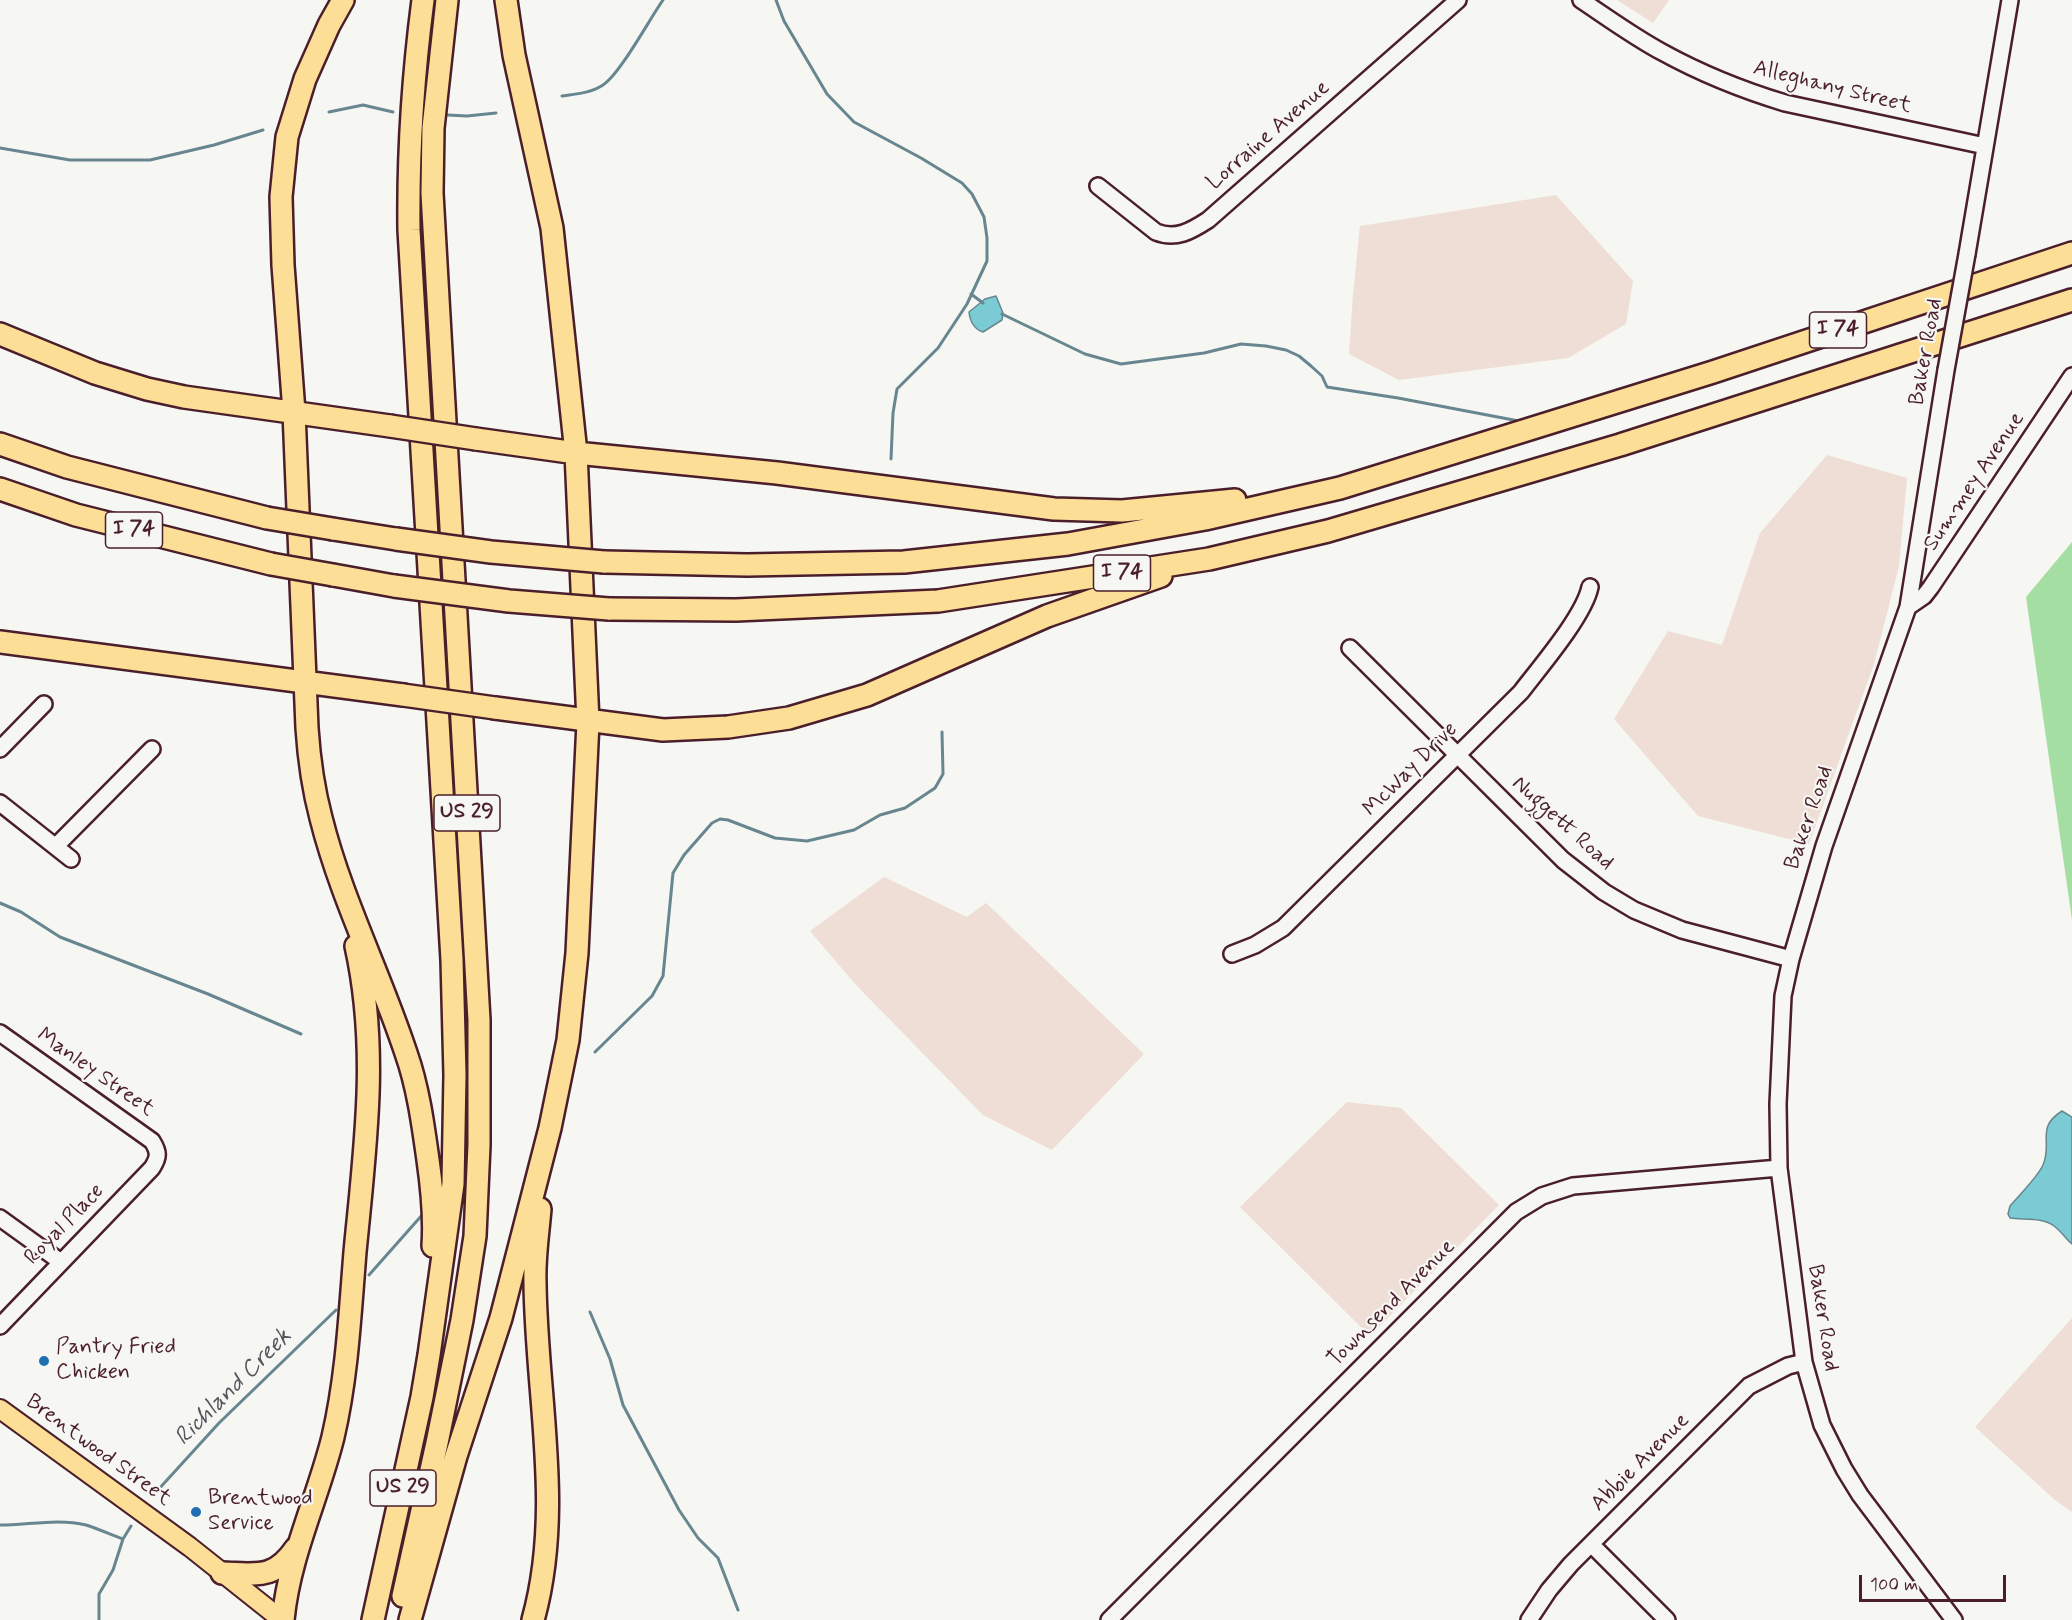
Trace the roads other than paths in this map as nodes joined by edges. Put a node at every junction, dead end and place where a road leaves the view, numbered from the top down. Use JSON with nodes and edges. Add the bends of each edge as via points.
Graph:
{"nodes":[{"id":1,"x":343,"y":0,"type":"edge"},
{"id":2,"x":423,"y":0,"type":"edge"},
{"id":3,"x":447,"y":0,"type":"edge"},
{"id":4,"x":506,"y":0,"type":"edge"},
{"id":5,"x":1458,"y":0,"type":"edge"},
{"id":6,"x":1581,"y":0,"type":"edge"},
{"id":7,"x":2010,"y":0,"type":"edge"},
{"id":8,"x":1985,"y":146,"type":"junction"},
{"id":9,"x":1098,"y":186,"type":"dead end"},
{"id":10,"x":2072,"y":253,"type":"edge"},
{"id":11,"x":2072,"y":300,"type":"edge"},
{"id":12,"x":0,"y":334,"type":"edge"},
{"id":13,"x":2072,"y":376,"type":"edge"},
{"id":14,"x":294,"y":412,"type":"junction"},
{"id":15,"x":0,"y":444,"type":"edge"},
{"id":16,"x":576,"y":453,"type":"junction"},
{"id":17,"x":1340,"y":488,"type":"junction"},
{"id":18,"x":0,"y":489,"type":"edge"},
{"id":19,"x":0,"y":499,"type":"edge"},
{"id":20,"x":76,"y":515,"type":"junction"},
{"id":21,"x":1209,"y":559,"type":"junction"},
{"id":22,"x":1590,"y":587,"type":"dead end"},
{"id":23,"x":1908,"y":607,"type":"junction"},
{"id":24,"x":0,"y":642,"type":"edge"},
{"id":25,"x":1350,"y":648,"type":"dead end"},
{"id":26,"x":306,"y":683,"type":"junction"},
{"id":27,"x":44,"y":704,"type":"dead end"},
{"id":28,"x":588,"y":722,"type":"junction"},
{"id":29,"x":0,"y":749,"type":"edge"},
{"id":30,"x":152,"y":749,"type":"dead end"},
{"id":31,"x":1457,"y":756,"type":"junction"},
{"id":32,"x":0,"y":803,"type":"edge"},
{"id":33,"x":56,"y":846,"type":"junction"},
{"id":34,"x":71,"y":859,"type":"dead end"},
{"id":35,"x":340,"y":878,"type":"junction"},
{"id":36,"x":1232,"y":954,"type":"dead end"},
{"id":37,"x":1791,"y":958,"type":"junction"},
{"id":38,"x":0,"y":1033,"type":"edge"},
{"id":39,"x":550,"y":1128,"type":"junction"},
{"id":40,"x":158,"y":1154,"type":"joint"},
{"id":41,"x":1779,"y":1168,"type":"junction"},
{"id":42,"x":0,"y":1218,"type":"edge"},
{"id":43,"x":62,"y":1262,"type":"junction"},
{"id":44,"x":0,"y":1326,"type":"edge"},
{"id":45,"x":429,"y":1355,"type":"junction"},
{"id":46,"x":1804,"y":1362,"type":"junction"},
{"id":47,"x":0,"y":1409,"type":"edge"},
{"id":48,"x":1591,"y":1544,"type":"junction"},
{"id":49,"x":298,"y":1545,"type":"junction"},
{"id":50,"x":222,"y":1573,"type":"junction"},
{"id":51,"x":282,"y":1620,"type":"edge"},
{"id":52,"x":373,"y":1620,"type":"edge"},
{"id":53,"x":397,"y":1620,"type":"edge"},
{"id":54,"x":410,"y":1620,"type":"edge"},
{"id":55,"x":533,"y":1620,"type":"edge"},
{"id":56,"x":1109,"y":1620,"type":"edge"},
{"id":57,"x":1529,"y":1620,"type":"edge"},
{"id":58,"x":1667,"y":1620,"type":"edge"},
{"id":59,"x":1954,"y":1620,"type":"edge"}],
"edges":[{"from":1,"to":14,"type":"highway","via":[[305,79],[287,137],[280,197]]},
{"from":2,"to":45,"type":"highway","number":"US 29","via":[[412,94],[409,230],[452,960],[455,1075],[453,1184]]},
{"from":3,"to":53,"type":"highway","number":"US 29","via":[[433,128],[432,192],[479,1020],[479,1145],[475,1236],[462,1320]]},
{"from":4,"to":16,"type":"highway","via":[[514,55],[552,228]]},
{"from":5,"to":9,"type":"street","name":"Lorraine Avenue","via":[[1214,215],[1185,234],[1156,232]]},
{"from":6,"to":8,"type":"street","name":"Alleghany Street","via":[[1660,51],[1755,94]]},
{"from":7,"to":8,"type":"street","name":"Baker Road"},
{"from":8,"to":23,"type":"street","name":"Baker Road","bridge":true},
{"from":10,"to":17,"type":"highway","number":"I 74","via":[[1713,372]]},
{"from":11,"to":21,"type":"highway","number":"I 74","via":[[1620,445],[1328,531]]},
{"from":12,"to":14,"type":"highway","via":[[95,373],[147,389]]},
{"from":13,"to":23,"type":"street","name":"Summey Avenue","via":[[1931,587]]},
{"from":14,"to":16,"type":"highway","bridge":true},
{"from":14,"to":26,"type":"highway"},
{"from":15,"to":17,"type":"highway","number":"I 74","bridge":true,"via":[[67,467],[267,518],[490,552],[604,562],[747,566],[904,562],[1068,544],[1205,519]]},
{"from":16,"to":17,"type":"highway","via":[[777,473],[1054,509],[1122,511]]},
{"from":16,"to":28,"type":"highway"},
{"from":18,"to":20,"type":"highway","number":"I 74"},
{"from":19,"to":20,"type":"highway"},
{"from":20,"to":21,"type":"highway","number":"I 74","bridge":true,"via":[[271,564],[394,586],[609,609],[736,610],[938,601]]},
{"from":21,"to":28,"type":"highway","via":[[1047,616],[867,695],[789,718],[728,728],[663,730]]},
{"from":22,"to":31,"type":"street","name":"McWay Drive","via":[[1588,600],[1550,656],[1521,692]]},
{"from":23,"to":37,"type":"street","name":"Baker Road","via":[[1824,846]]},
{"from":24,"to":26,"type":"highway"},
{"from":25,"to":31,"type":"street","name":"Nuggett Road"},
{"from":26,"to":28,"type":"highway","bridge":true},
{"from":26,"to":35,"type":"highway","via":[[309,760],[321,819]]},
{"from":27,"to":29,"type":"street"},
{"from":28,"to":39,"type":"highway","via":[[578,953],[568,1040]]},
{"from":30,"to":33,"type":"street"},
{"from":31,"to":36,"type":"street","name":"McWay Drive","via":[[1283,928]]},
{"from":31,"to":37,"type":"street","name":"Nuggett Road","via":[[1563,860],[1604,892],[1682,930]]},
{"from":32,"to":33,"type":"street"},
{"from":33,"to":34,"type":"street"},
{"from":35,"to":45,"type":"highway","via":[[406,1054],[422,1112],[434,1231],[426,1321]]},
{"from":35,"to":49,"type":"highway","via":[[367,1014],[368,1110],[342,1390],[321,1480]]},
{"from":37,"to":41,"type":"street","name":"Baker Road","via":[[1783,996],[1780,1043]]},
{"from":38,"to":40,"type":"street","name":"Manley Street","via":[[152,1141]]},
{"from":39,"to":54,"type":"highway","via":[[501,1318],[456,1456]]},
{"from":39,"to":55,"type":"highway","via":[[534,1281],[547,1440],[547,1533]]},
{"from":40,"to":43,"type":"street","name":"Royal Place","via":[[152,1168]]},
{"from":41,"to":46,"type":"street","name":"Baker Road"},
{"from":41,"to":56,"type":"street","name":"Townsend Avenue","via":[[1573,1186],[1542,1196],[1516,1212]]},
{"from":42,"to":43,"type":"street"},
{"from":43,"to":44,"type":"street","name":"Royal Place"},
{"from":45,"to":52,"type":"highway","number":"US 29"},
{"from":46,"to":48,"type":"street","name":"Abbie Avenue","via":[[1749,1386]]},
{"from":46,"to":59,"type":"street","name":"Baker Road","via":[[1822,1425],[1844,1469]]},
{"from":47,"to":50,"type":"main road","name":"Brentwood Street"},
{"from":48,"to":57,"type":"street","name":"Abbie Avenue","via":[[1549,1590]]},
{"from":48,"to":58,"type":"street"},
{"from":49,"to":50,"type":"highway","via":[[289,1560],[271,1572]]},
{"from":49,"to":51,"type":"highway"},
{"from":50,"to":51,"type":"main road","name":"Brentwood Street"}]}
